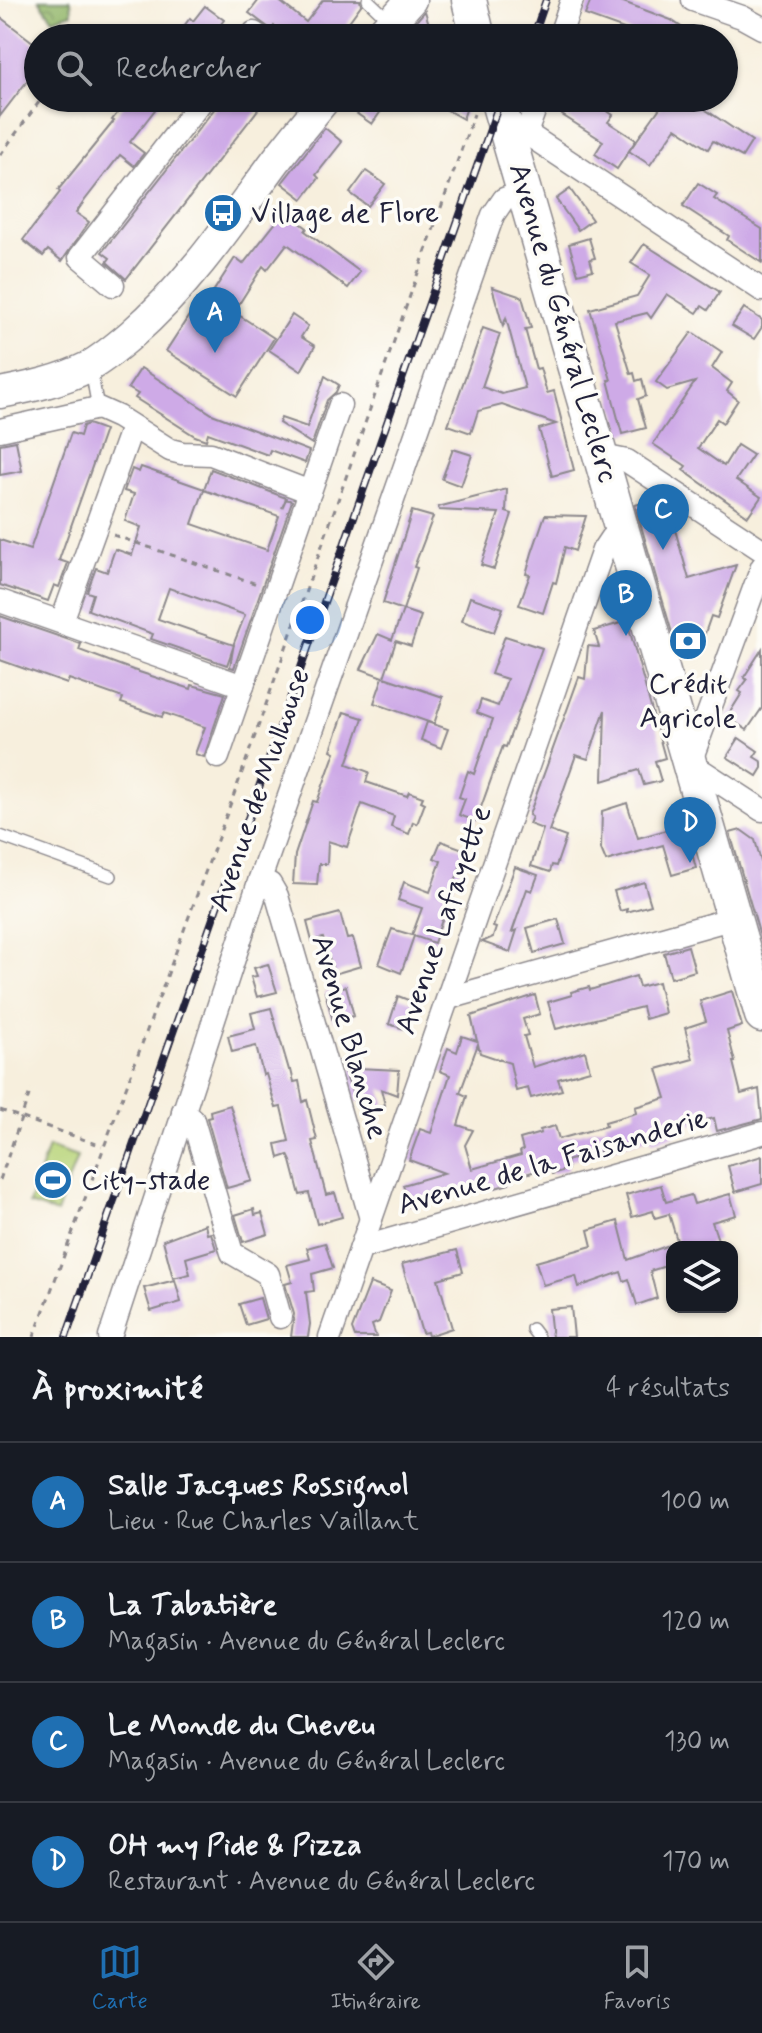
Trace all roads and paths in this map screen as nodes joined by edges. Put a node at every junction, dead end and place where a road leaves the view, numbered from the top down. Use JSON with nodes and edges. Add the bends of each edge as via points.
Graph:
{"nodes":[{"id":1,"x":368,"y":0,"type":"edge"},
{"id":2,"x":469,"y":0,"type":"edge"},
{"id":3,"x":572,"y":0,"type":"edge"},
{"id":4,"x":693,"y":0,"type":"edge"},
{"id":5,"x":393,"y":20,"type":"edge"},
{"id":6,"x":760,"y":21,"type":"edge"},
{"id":7,"x":475,"y":24,"type":"edge"},
{"id":8,"x":564,"y":24,"type":"edge"},
{"id":9,"x":32,"y":112,"type":"edge"},
{"id":10,"x":193,"y":112,"type":"edge"},
{"id":11,"x":315,"y":112,"type":"edge"},
{"id":12,"x":484,"y":112,"type":"edge"},
{"id":13,"x":495,"y":112,"type":"edge"},
{"id":14,"x":531,"y":112,"type":"edge"},
{"id":15,"x":518,"y":136,"type":"junction"},
{"id":16,"x":0,"y":155,"type":"edge"},
{"id":17,"x":525,"y":191,"type":"junction"},
{"id":18,"x":113,"y":285,"type":"dead end"},
{"id":19,"x":762,"y":290,"type":"edge"},
{"id":20,"x":90,"y":366,"type":"junction"},
{"id":21,"x":0,"y":393,"type":"edge"},
{"id":22,"x":340,"y":405,"type":"dead end"},
{"id":23,"x":98,"y":408,"type":"junction"},
{"id":24,"x":132,"y":427,"type":"junction"},
{"id":25,"x":0,"y":430,"type":"edge"},
{"id":26,"x":602,"y":456,"type":"junction"},
{"id":27,"x":310,"y":492,"type":"junction"},
{"id":28,"x":95,"y":529,"type":"junction"},
{"id":29,"x":623,"y":529,"type":"junction"},
{"id":30,"x":762,"y":550,"type":"edge"},
{"id":31,"x":762,"y":567,"type":"edge"},
{"id":32,"x":276,"y":591,"type":"junction"},
{"id":33,"x":0,"y":601,"type":"edge"},
{"id":34,"x":62,"y":621,"type":"junction"},
{"id":35,"x":243,"y":686,"type":"junction"},
{"id":36,"x":218,"y":757,"type":"dead end"},
{"id":37,"x":690,"y":763,"type":"junction"},
{"id":38,"x":762,"y":810,"type":"edge"},
{"id":39,"x":0,"y":836,"type":"edge"},
{"id":40,"x":111,"y":876,"type":"dead end"},
{"id":41,"x":260,"y":879,"type":"junction"},
{"id":42,"x":734,"y":918,"type":"junction"},
{"id":43,"x":449,"y":998,"type":"junction"},
{"id":44,"x":762,"y":1015,"type":"edge"},
{"id":45,"x":31,"y":1089,"type":"dead end"},
{"id":46,"x":0,"y":1110,"type":"edge"},
{"id":47,"x":183,"y":1111,"type":"junction"},
{"id":48,"x":21,"y":1118,"type":"junction"},
{"id":49,"x":762,"y":1133,"type":"edge"},
{"id":50,"x":104,"y":1146,"type":"junction"},
{"id":51,"x":0,"y":1180,"type":"edge"},
{"id":52,"x":371,"y":1219,"type":"junction"},
{"id":53,"x":361,"y":1248,"type":"junction"},
{"id":54,"x":280,"y":1317,"type":"dead end"},
{"id":55,"x":34,"y":1337,"type":"edge"},
{"id":56,"x":110,"y":1337,"type":"edge"},
{"id":57,"x":330,"y":1337,"type":"edge"}],
"edges":[{"from":1,"to":5,"type":"lane"},
{"from":2,"to":7,"type":"main road"},
{"from":3,"to":8,"type":"street"},
{"from":4,"to":6,"type":"street"},
{"from":9,"to":16,"type":"path"},
{"from":10,"to":18,"type":"street","via":[[80,257]]},
{"from":11,"to":20,"type":"main road","via":[[181,286],[145,323]]},
{"from":12,"to":50,"type":"path"},
{"from":13,"to":15,"type":"main road","name":"Avenue du Général Leclerc"},
{"from":14,"to":15,"type":"street"},
{"from":15,"to":17,"type":"main road","name":"Avenue du Général Leclerc"},
{"from":15,"to":19,"type":"street"},
{"from":17,"to":26,"type":"main road","name":"Avenue du Général Leclerc"},
{"from":17,"to":41,"type":"street","name":"Avenue de Mulhouse","via":[[504,199],[493,215]]},
{"from":20,"to":21,"type":"main road"},
{"from":20,"to":23,"type":"lane"},
{"from":22,"to":27,"type":"street"},
{"from":23,"to":24,"type":"street"},
{"from":23,"to":25,"type":"street"},
{"from":24,"to":27,"type":"street","via":[[170,450],[211,454]]},
{"from":24,"to":28,"type":"street"},
{"from":26,"to":29,"type":"main road","name":"Avenue du Général Leclerc"},
{"from":26,"to":30,"type":"street","via":[[627,461]]},
{"from":27,"to":32,"type":"street"},
{"from":28,"to":32,"type":"path"},
{"from":28,"to":34,"type":"street"},
{"from":29,"to":37,"type":"main road","name":"Avenue du Général Leclerc"},
{"from":29,"to":43,"type":"street","name":"Avenue Lafayette","via":[[603,550]]},
{"from":31,"to":37,"type":"street"},
{"from":32,"to":35,"type":"street"},
{"from":33,"to":34,"type":"street"},
{"from":34,"to":35,"type":"street"},
{"from":35,"to":36,"type":"street"},
{"from":37,"to":38,"type":"street"},
{"from":37,"to":42,"type":"main road","name":"Avenue du Général Leclerc"},
{"from":39,"to":40,"type":"lane"},
{"from":41,"to":47,"type":"street","name":"Avenue de Mulhouse"},
{"from":41,"to":52,"type":"street","name":"Avenue Blanche","via":[[277,896]]},
{"from":42,"to":43,"type":"street"},
{"from":42,"to":44,"type":"main road","name":"Avenue du Général Leclerc"},
{"from":43,"to":52,"type":"street","name":"Avenue Lafayette"},
{"from":45,"to":48,"type":"path"},
{"from":46,"to":48,"type":"path"},
{"from":47,"to":54,"type":"street","via":[[193,1120],[232,1253],[268,1274]]},
{"from":47,"to":56,"type":"street","name":"Avenue de Mulhouse"},
{"from":48,"to":50,"type":"path"},
{"from":48,"to":51,"type":"path"},
{"from":49,"to":53,"type":"street","name":"Avenue de la Faisanderie"},
{"from":50,"to":55,"type":"path"},
{"from":52,"to":53,"type":"street","name":"Avenue Lafayette"},
{"from":53,"to":57,"type":"street","name":"Avenue Lafayette"}]}
